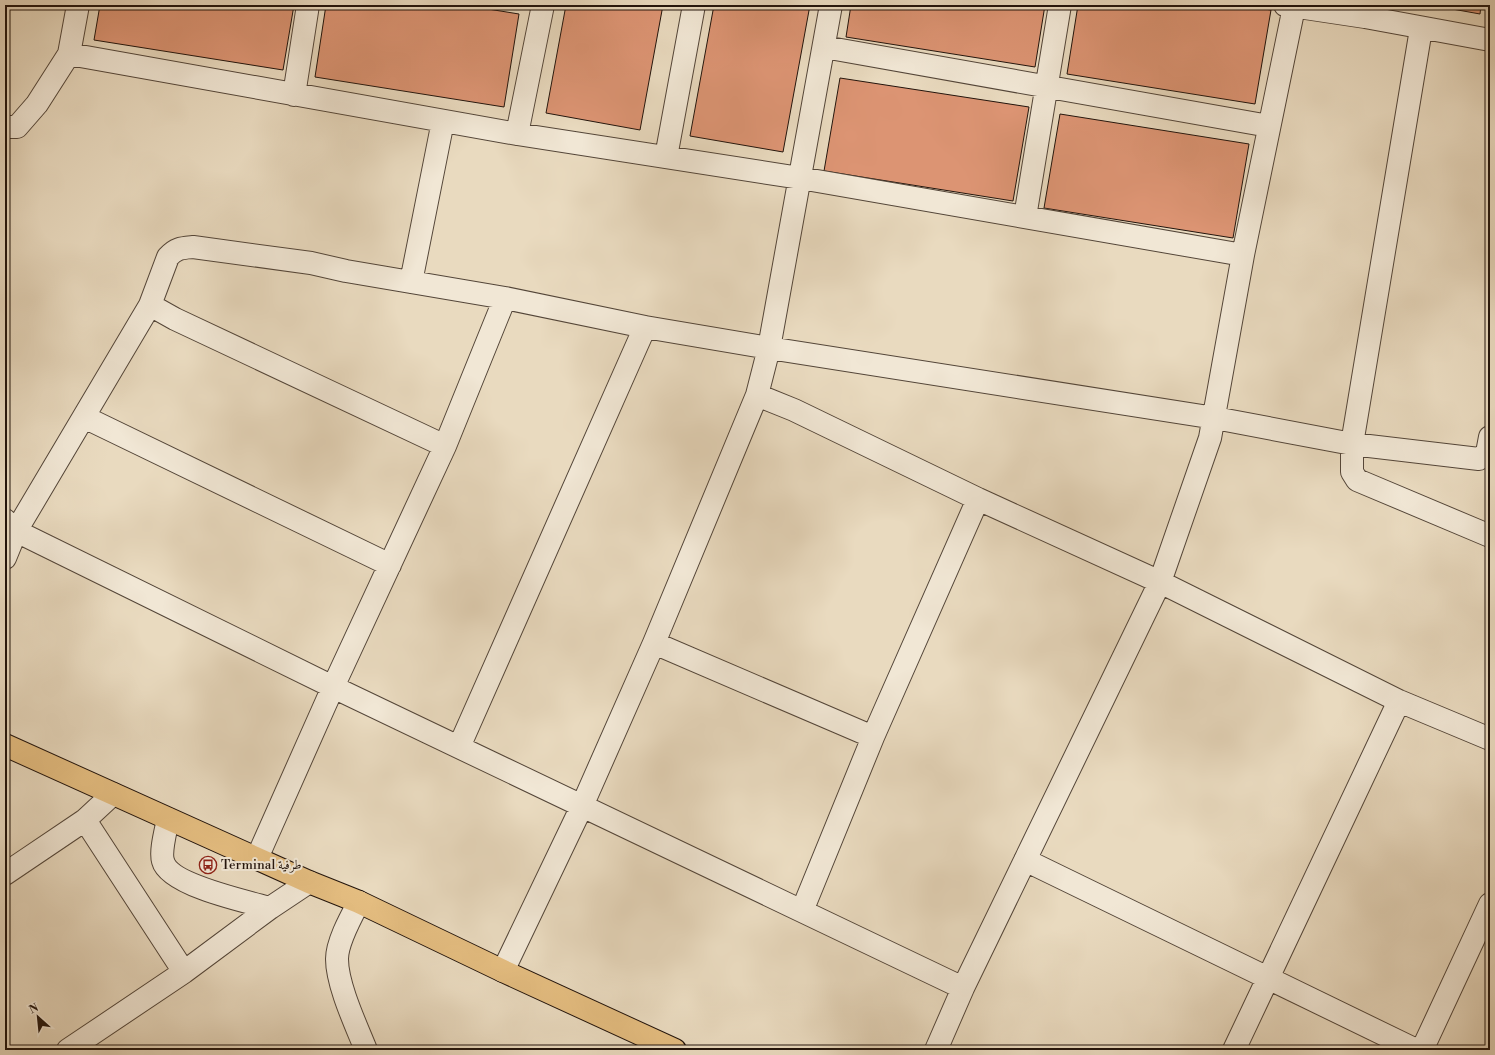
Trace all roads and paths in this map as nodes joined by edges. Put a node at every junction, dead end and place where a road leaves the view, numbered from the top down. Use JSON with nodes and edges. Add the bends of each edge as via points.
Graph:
{"nodes":[{"id":1,"x":78,"y":5,"type":"edge"},
{"id":2,"x":308,"y":5,"type":"edge"},
{"id":3,"x":542,"y":5,"type":"edge"},
{"id":4,"x":694,"y":5,"type":"edge"},
{"id":5,"x":831,"y":5,"type":"edge"},
{"id":6,"x":1060,"y":5,"type":"edge"},
{"id":7,"x":1289,"y":6,"type":"edge"},
{"id":8,"x":1366,"y":11,"type":"edge"},
{"id":9,"x":1421,"y":29,"type":"junction"},
{"id":10,"x":1490,"y":40,"type":"edge"},
{"id":11,"x":824,"y":47,"type":"junction"},
{"id":12,"x":69,"y":54,"type":"junction"},
{"id":13,"x":1045,"y":86,"type":"junction"},
{"id":14,"x":294,"y":95,"type":"junction"},
{"id":15,"x":443,"y":121,"type":"junction"},
{"id":16,"x":1269,"y":126,"type":"junction"},
{"id":17,"x":5,"y":127,"type":"edge"},
{"id":18,"x":517,"y":134,"type":"junction"},
{"id":19,"x":666,"y":157,"type":"junction"},
{"id":20,"x":800,"y":178,"type":"junction"},
{"id":21,"x":1024,"y":217,"type":"junction"},
{"id":22,"x":1243,"y":255,"type":"junction"},
{"id":23,"x":411,"y":282,"type":"junction"},
{"id":24,"x":505,"y":298,"type":"junction"},
{"id":25,"x":150,"y":305,"type":"junction"},
{"id":26,"x":645,"y":327,"type":"junction"},
{"id":27,"x":769,"y":348,"type":"junction"},
{"id":28,"x":757,"y":395,"type":"junction"},
{"id":29,"x":84,"y":417,"type":"junction"},
{"id":30,"x":1215,"y":418,"type":"junction"},
{"id":31,"x":1490,"y":437,"type":"edge"},
{"id":32,"x":1352,"y":444,"type":"junction"},
{"id":33,"x":445,"y":446,"type":"junction"},
{"id":34,"x":978,"y":499,"type":"junction"},
{"id":35,"x":11,"y":526,"type":"edge"},
{"id":36,"x":1490,"y":536,"type":"edge"},
{"id":37,"x":5,"y":558,"type":"edge"},
{"id":38,"x":390,"y":565,"type":"junction"},
{"id":39,"x":1160,"y":582,"type":"junction"},
{"id":40,"x":654,"y":643,"type":"junction"},
{"id":41,"x":333,"y":687,"type":"junction"},
{"id":42,"x":1399,"y":701,"type":"junction"},
{"id":43,"x":874,"y":737,"type":"junction"},
{"id":44,"x":1490,"y":739,"type":"edge"},
{"id":45,"x":5,"y":745,"type":"edge"},
{"id":46,"x":459,"y":747,"type":"junction"},
{"id":47,"x":113,"y":794,"type":"junction"},
{"id":48,"x":582,"y":806,"type":"junction"},
{"id":49,"x":168,"y":819,"type":"junction"},
{"id":50,"x":85,"y":820,"type":"junction"},
{"id":51,"x":257,"y":858,"type":"junction"},
{"id":52,"x":1025,"y":860,"type":"junction"},
{"id":53,"x":5,"y":874,"type":"edge"},
{"id":54,"x":309,"y":882,"type":"junction"},
{"id":55,"x":359,"y":902,"type":"junction"},
{"id":56,"x":1490,"y":904,"type":"edge"},
{"id":57,"x":270,"y":908,"type":"junction"},
{"id":58,"x":802,"y":911,"type":"junction"},
{"id":59,"x":503,"y":971,"type":"junction"},
{"id":60,"x":184,"y":972,"type":"junction"},
{"id":61,"x":1267,"y":978,"type":"junction"},
{"id":62,"x":963,"y":988,"type":"junction"},
{"id":63,"x":68,"y":1050,"type":"edge"},
{"id":64,"x":366,"y":1050,"type":"edge"},
{"id":65,"x":675,"y":1050,"type":"edge"},
{"id":66,"x":936,"y":1050,"type":"edge"},
{"id":67,"x":1234,"y":1050,"type":"edge"},
{"id":68,"x":1416,"y":1050,"type":"edge"},
{"id":69,"x":1422,"y":1050,"type":"edge"}],
"edges":[{"from":1,"to":12,"type":"street"},
{"from":2,"to":14,"type":"street"},
{"from":3,"to":18,"type":"street"},
{"from":4,"to":19,"type":"street"},
{"from":5,"to":11,"type":"street"},
{"from":6,"to":13,"type":"street"},
{"from":7,"to":8,"type":"street"},
{"from":7,"to":16,"type":"street"},
{"from":8,"to":9,"type":"street"},
{"from":9,"to":10,"type":"street"},
{"from":9,"to":32,"type":"street"},
{"from":11,"to":13,"type":"street"},
{"from":11,"to":20,"type":"street"},
{"from":12,"to":14,"type":"street"},
{"from":12,"to":17,"type":"street","via":[[37,104],[17,127]]},
{"from":13,"to":16,"type":"street"},
{"from":13,"to":21,"type":"street"},
{"from":14,"to":15,"type":"street"},
{"from":15,"to":18,"type":"street"},
{"from":15,"to":23,"type":"street"},
{"from":16,"to":22,"type":"street"},
{"from":18,"to":19,"type":"street"},
{"from":19,"to":20,"type":"street"},
{"from":20,"to":21,"type":"street"},
{"from":20,"to":27,"type":"street"},
{"from":21,"to":22,"type":"street"},
{"from":22,"to":30,"type":"street"},
{"from":23,"to":24,"type":"street"},
{"from":23,"to":25,"type":"street","via":[[311,263],[193,247],[178,248],[168,257]]},
{"from":24,"to":26,"type":"street"},
{"from":24,"to":33,"type":"street"},
{"from":25,"to":29,"type":"street"},
{"from":25,"to":33,"type":"street"},
{"from":26,"to":27,"type":"street"},
{"from":26,"to":46,"type":"street"},
{"from":27,"to":28,"type":"street"},
{"from":27,"to":30,"type":"street"},
{"from":28,"to":34,"type":"street","via":[[794,410]]},
{"from":28,"to":40,"type":"street"},
{"from":29,"to":35,"type":"street"},
{"from":29,"to":38,"type":"street"},
{"from":30,"to":32,"type":"street"},
{"from":30,"to":39,"type":"street"},
{"from":31,"to":32,"type":"street","via":[[1487,453],[1479,460]]},
{"from":32,"to":36,"type":"street","via":[[1352,472],[1357,480]]},
{"from":33,"to":38,"type":"street"},
{"from":34,"to":39,"type":"street"},
{"from":34,"to":43,"type":"street"},
{"from":35,"to":37,"type":"street"},
{"from":35,"to":41,"type":"street"},
{"from":38,"to":41,"type":"street"},
{"from":39,"to":42,"type":"street"},
{"from":39,"to":52,"type":"street"},
{"from":40,"to":43,"type":"street"},
{"from":40,"to":48,"type":"street"},
{"from":41,"to":46,"type":"street"},
{"from":41,"to":51,"type":"street"},
{"from":42,"to":44,"type":"street"},
{"from":42,"to":61,"type":"street"},
{"from":43,"to":58,"type":"street"},
{"from":45,"to":47,"type":"main road"},
{"from":46,"to":48,"type":"street"},
{"from":47,"to":49,"type":"main road"},
{"from":47,"to":50,"type":"street"},
{"from":48,"to":58,"type":"street"},
{"from":48,"to":59,"type":"street"},
{"from":49,"to":51,"type":"main road"},
{"from":49,"to":57,"type":"street","via":[[162,854],[166,868],[178,878],[204,890]]},
{"from":50,"to":53,"type":"street"},
{"from":50,"to":60,"type":"street"},
{"from":51,"to":54,"type":"main road"},
{"from":52,"to":61,"type":"street"},
{"from":52,"to":62,"type":"street"},
{"from":54,"to":55,"type":"main road"},
{"from":54,"to":57,"type":"street"},
{"from":55,"to":59,"type":"main road"},
{"from":55,"to":64,"type":"street","via":[[344,931],[337,958],[341,983]]},
{"from":56,"to":69,"type":"street"},
{"from":57,"to":60,"type":"street"},
{"from":58,"to":62,"type":"street"},
{"from":59,"to":65,"type":"main road"},
{"from":60,"to":63,"type":"street"},
{"from":61,"to":67,"type":"street"},
{"from":61,"to":68,"type":"street"},
{"from":62,"to":66,"type":"street"}]}
